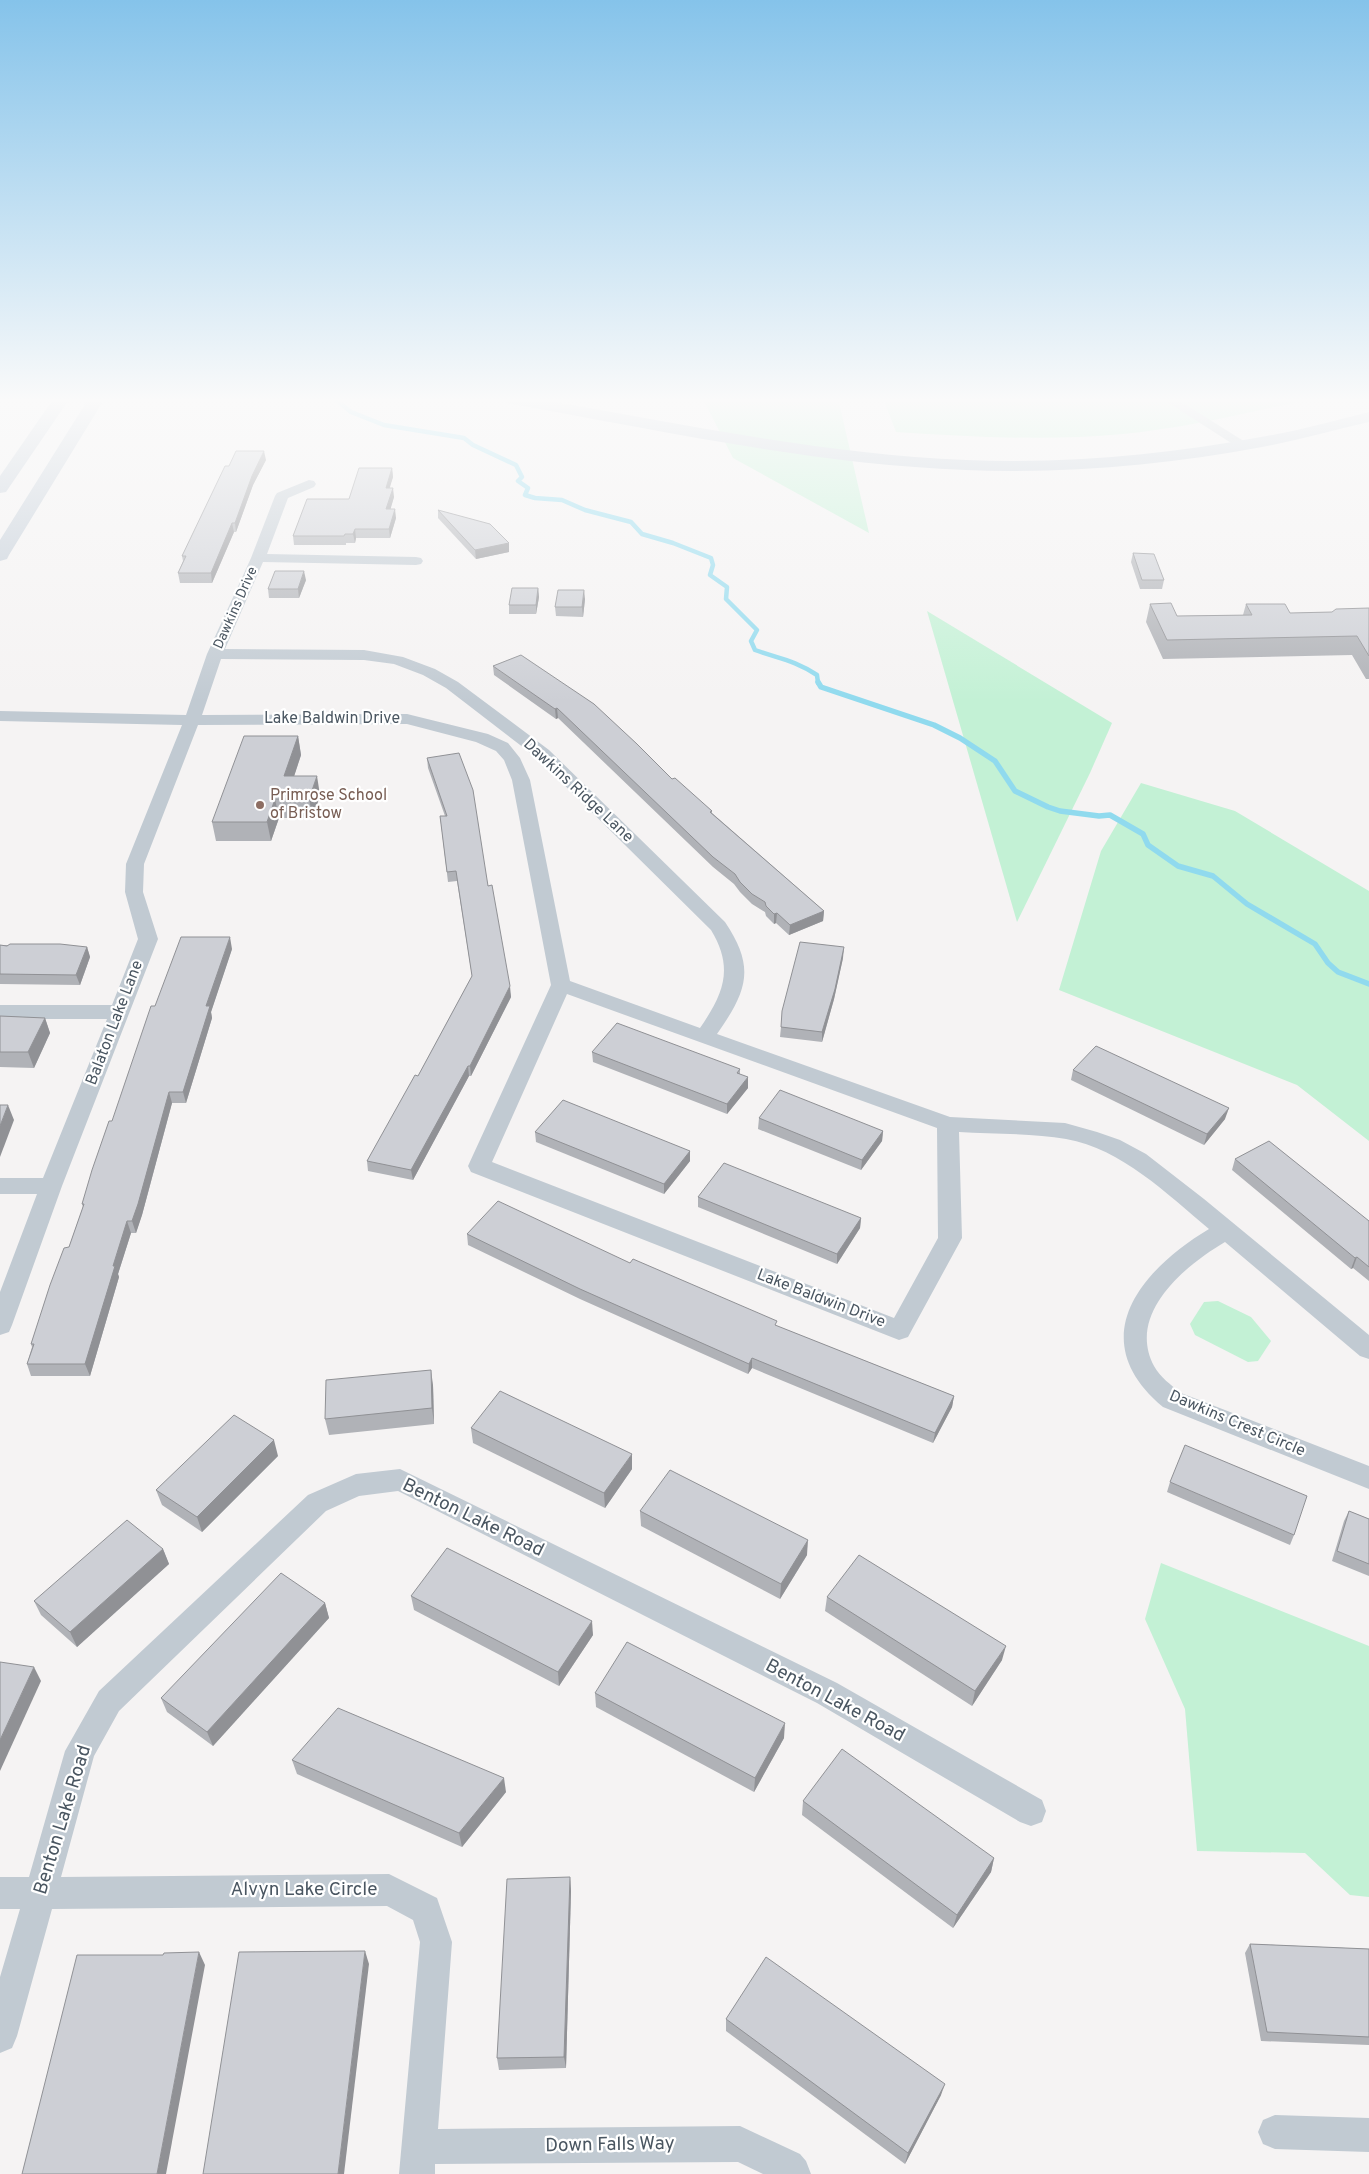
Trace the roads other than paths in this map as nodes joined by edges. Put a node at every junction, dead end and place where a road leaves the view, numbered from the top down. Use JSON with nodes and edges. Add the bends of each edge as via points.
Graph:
{"nodes":[{"id":1,"x":34,"y":499,"type":"edge"},
{"id":2,"x":281,"y":499,"type":"edge"},
{"id":3,"x":0,"y":555,"type":"edge"},
{"id":4,"x":258,"y":558,"type":"junction"},
{"id":5,"x":416,"y":561,"type":"dead end"},
{"id":6,"x":214,"y":654,"type":"junction"},
{"id":7,"x":0,"y":716,"type":"edge"},
{"id":8,"x":192,"y":720,"type":"junction"},
{"id":9,"x":560,"y":985,"type":"junction"},
{"id":10,"x":0,"y":1012,"type":"edge"},
{"id":11,"x":119,"y":1012,"type":"junction"},
{"id":12,"x":704,"y":1037,"type":"junction"},
{"id":13,"x":948,"y":1124,"type":"junction"},
{"id":14,"x":0,"y":1186,"type":"edge"},
{"id":15,"x":51,"y":1186,"type":"junction"},
{"id":16,"x":1226,"y":1230,"type":"junction"},
{"id":17,"x":0,"y":1324,"type":"edge"},
{"id":18,"x":1369,"y":1349,"type":"edge"},
{"id":19,"x":1369,"y":1478,"type":"edge"},
{"id":20,"x":1031,"y":1812,"type":"dead end"},
{"id":21,"x":0,"y":1893,"type":"edge"},
{"id":22,"x":40,"y":1893,"type":"junction"},
{"id":23,"x":0,"y":2036,"type":"edge"},
{"id":24,"x":1275,"y":2132,"type":"dead end"},
{"id":25,"x":1369,"y":2135,"type":"edge"},
{"id":26,"x":418,"y":2161,"type":"edge"},
{"id":27,"x":793,"y":2174,"type":"edge"}],
"edges":[{"from":1,"to":3,"type":"main road"},
{"from":2,"to":4,"type":"street","name":"Dawkins Drive"},
{"from":4,"to":5,"type":"street"},
{"from":4,"to":6,"type":"street","name":"Dawkins Drive"},
{"from":6,"to":8,"type":"street","name":"Dawkins Drive"},
{"from":6,"to":12,"type":"street","name":"Dawkins Ridge Lane","via":[[349,654],[397,660],[452,685],[535,748],[726,937],[735,962],[732,992],[726,1007]]},
{"from":7,"to":8,"type":"street","name":"Lake Baldwin Drive"},
{"from":8,"to":9,"type":"street","name":"Lake Baldwin Drive","via":[[407,719],[482,738],[502,747],[512,758],[521,780]]},
{"from":8,"to":11,"type":"street","name":"Balaton Lake Lane","via":[[135,864],[134,892],[148,939]]},
{"from":9,"to":12,"type":"street"},
{"from":9,"to":13,"type":"street","name":"Lake Baldwin Drive","via":[[479,1166],[899,1330],[950,1238]]},
{"from":10,"to":11,"type":"street"},
{"from":11,"to":15,"type":"street","name":"Balaton Lake Lane"},
{"from":12,"to":13,"type":"street"},
{"from":13,"to":16,"type":"street","via":[[1038,1128],[1089,1137],[1138,1160]]},
{"from":14,"to":15,"type":"street"},
{"from":15,"to":17,"type":"street","name":"Balaton Lake Lane"},
{"from":16,"to":18,"type":"street"},
{"from":16,"to":19,"type":"street","name":"Dawkins Crest Circle","via":[[1186,1255],[1153,1289],[1142,1308],[1135,1346],[1142,1371],[1172,1400]]},
{"from":20,"to":22,"type":"street","name":"Benton Lake Road","via":[[827,1693],[400,1480],[356,1485],[317,1503],[109,1701],[80,1751]]},
{"from":21,"to":22,"type":"street","name":"Alvyn Lake Circle"},
{"from":22,"to":23,"type":"street","name":"Benton Lake Road"},
{"from":22,"to":26,"type":"street","name":"Alvyn Lake Circle","via":[[389,1890],[426,1909],[436,1942]]},
{"from":24,"to":25,"type":"street"},
{"from":26,"to":27,"type":"street","name":"Down Falls Way","via":[[740,2144],[787,2167]]}]}
